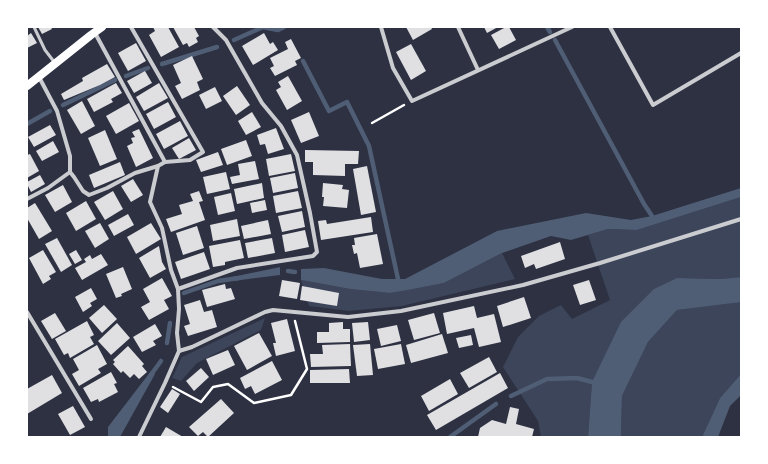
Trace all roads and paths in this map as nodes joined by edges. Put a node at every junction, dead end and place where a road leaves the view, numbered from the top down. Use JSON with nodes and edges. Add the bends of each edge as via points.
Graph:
{"nodes":[{"id":1,"x":34,"y":27,"type":"edge"},
{"id":2,"x":102,"y":27,"type":"edge"},
{"id":3,"x":130,"y":27,"type":"edge"},
{"id":4,"x":213,"y":27,"type":"edge"},
{"id":5,"x":380,"y":27,"type":"edge"},
{"id":6,"x":458,"y":27,"type":"edge"},
{"id":7,"x":572,"y":27,"type":"edge"},
{"id":8,"x":610,"y":27,"type":"edge"},
{"id":9,"x":95,"y":33,"type":"junction"},
{"id":10,"x":741,"y":53,"type":"edge"},
{"id":11,"x":55,"y":63,"type":"junction"},
{"id":12,"x":478,"y":70,"type":"junction"},
{"id":13,"x":39,"y":76,"type":"junction"},
{"id":14,"x":27,"y":86,"type":"edge"},
{"id":15,"x":412,"y":101,"type":"junction"},
{"id":16,"x":372,"y":123,"type":"dead end"},
{"id":17,"x":165,"y":162,"type":"junction"},
{"id":18,"x":158,"y":166,"type":"junction"},
{"id":19,"x":70,"y":172,"type":"junction"},
{"id":20,"x":27,"y":200,"type":"edge"},
{"id":21,"x":741,"y":219,"type":"edge"},
{"id":22,"x":178,"y":289,"type":"junction"},
{"id":23,"x":27,"y":312,"type":"edge"},
{"id":24,"x":292,"y":312,"type":"junction"},
{"id":25,"x":179,"y":351,"type":"junction"},
{"id":26,"x":165,"y":383,"type":"junction"},
{"id":27,"x":91,"y":419,"type":"dead end"},
{"id":28,"x":139,"y":437,"type":"edge"}],
"edges":[{"from":1,"to":11,"type":"lane","via":[[45,50]]},
{"from":2,"to":9,"type":"main road"},
{"from":3,"to":17,"type":"street","via":[[203,152],[190,160]]},
{"from":4,"to":22,"type":"street","via":[[226,40],[262,104],[281,126],[297,155],[317,252],[313,256],[237,268]]},
{"from":5,"to":15,"type":"street","via":[[393,68]]},
{"from":6,"to":12,"type":"street"},
{"from":7,"to":12,"type":"street"},
{"from":8,"to":10,"type":"street","via":[[653,105]]},
{"from":9,"to":11,"type":"main road"},
{"from":9,"to":17,"type":"street"},
{"from":11,"to":13,"type":"main road"},
{"from":12,"to":15,"type":"street"},
{"from":13,"to":14,"type":"main road"},
{"from":13,"to":19,"type":"street","via":[[57,111],[70,156]]},
{"from":15,"to":16,"type":"path"},
{"from":17,"to":18,"type":"street"},
{"from":18,"to":19,"type":"street","via":[[135,173],[90,195],[83,191]]},
{"from":18,"to":22,"type":"street","via":[[150,202],[162,228]]},
{"from":19,"to":20,"type":"street"},
{"from":21,"to":24,"type":"street","via":[[523,285],[401,311],[348,317]]},
{"from":22,"to":25,"type":"street"},
{"from":23,"to":27,"type":"street"},
{"from":24,"to":25,"type":"street","via":[[265,312]]},
{"from":24,"to":26,"type":"path","via":[[307,369],[291,395],[254,403],[228,384],[214,387],[201,402]]},
{"from":25,"to":26,"type":"street"},
{"from":26,"to":28,"type":"street"}]}
